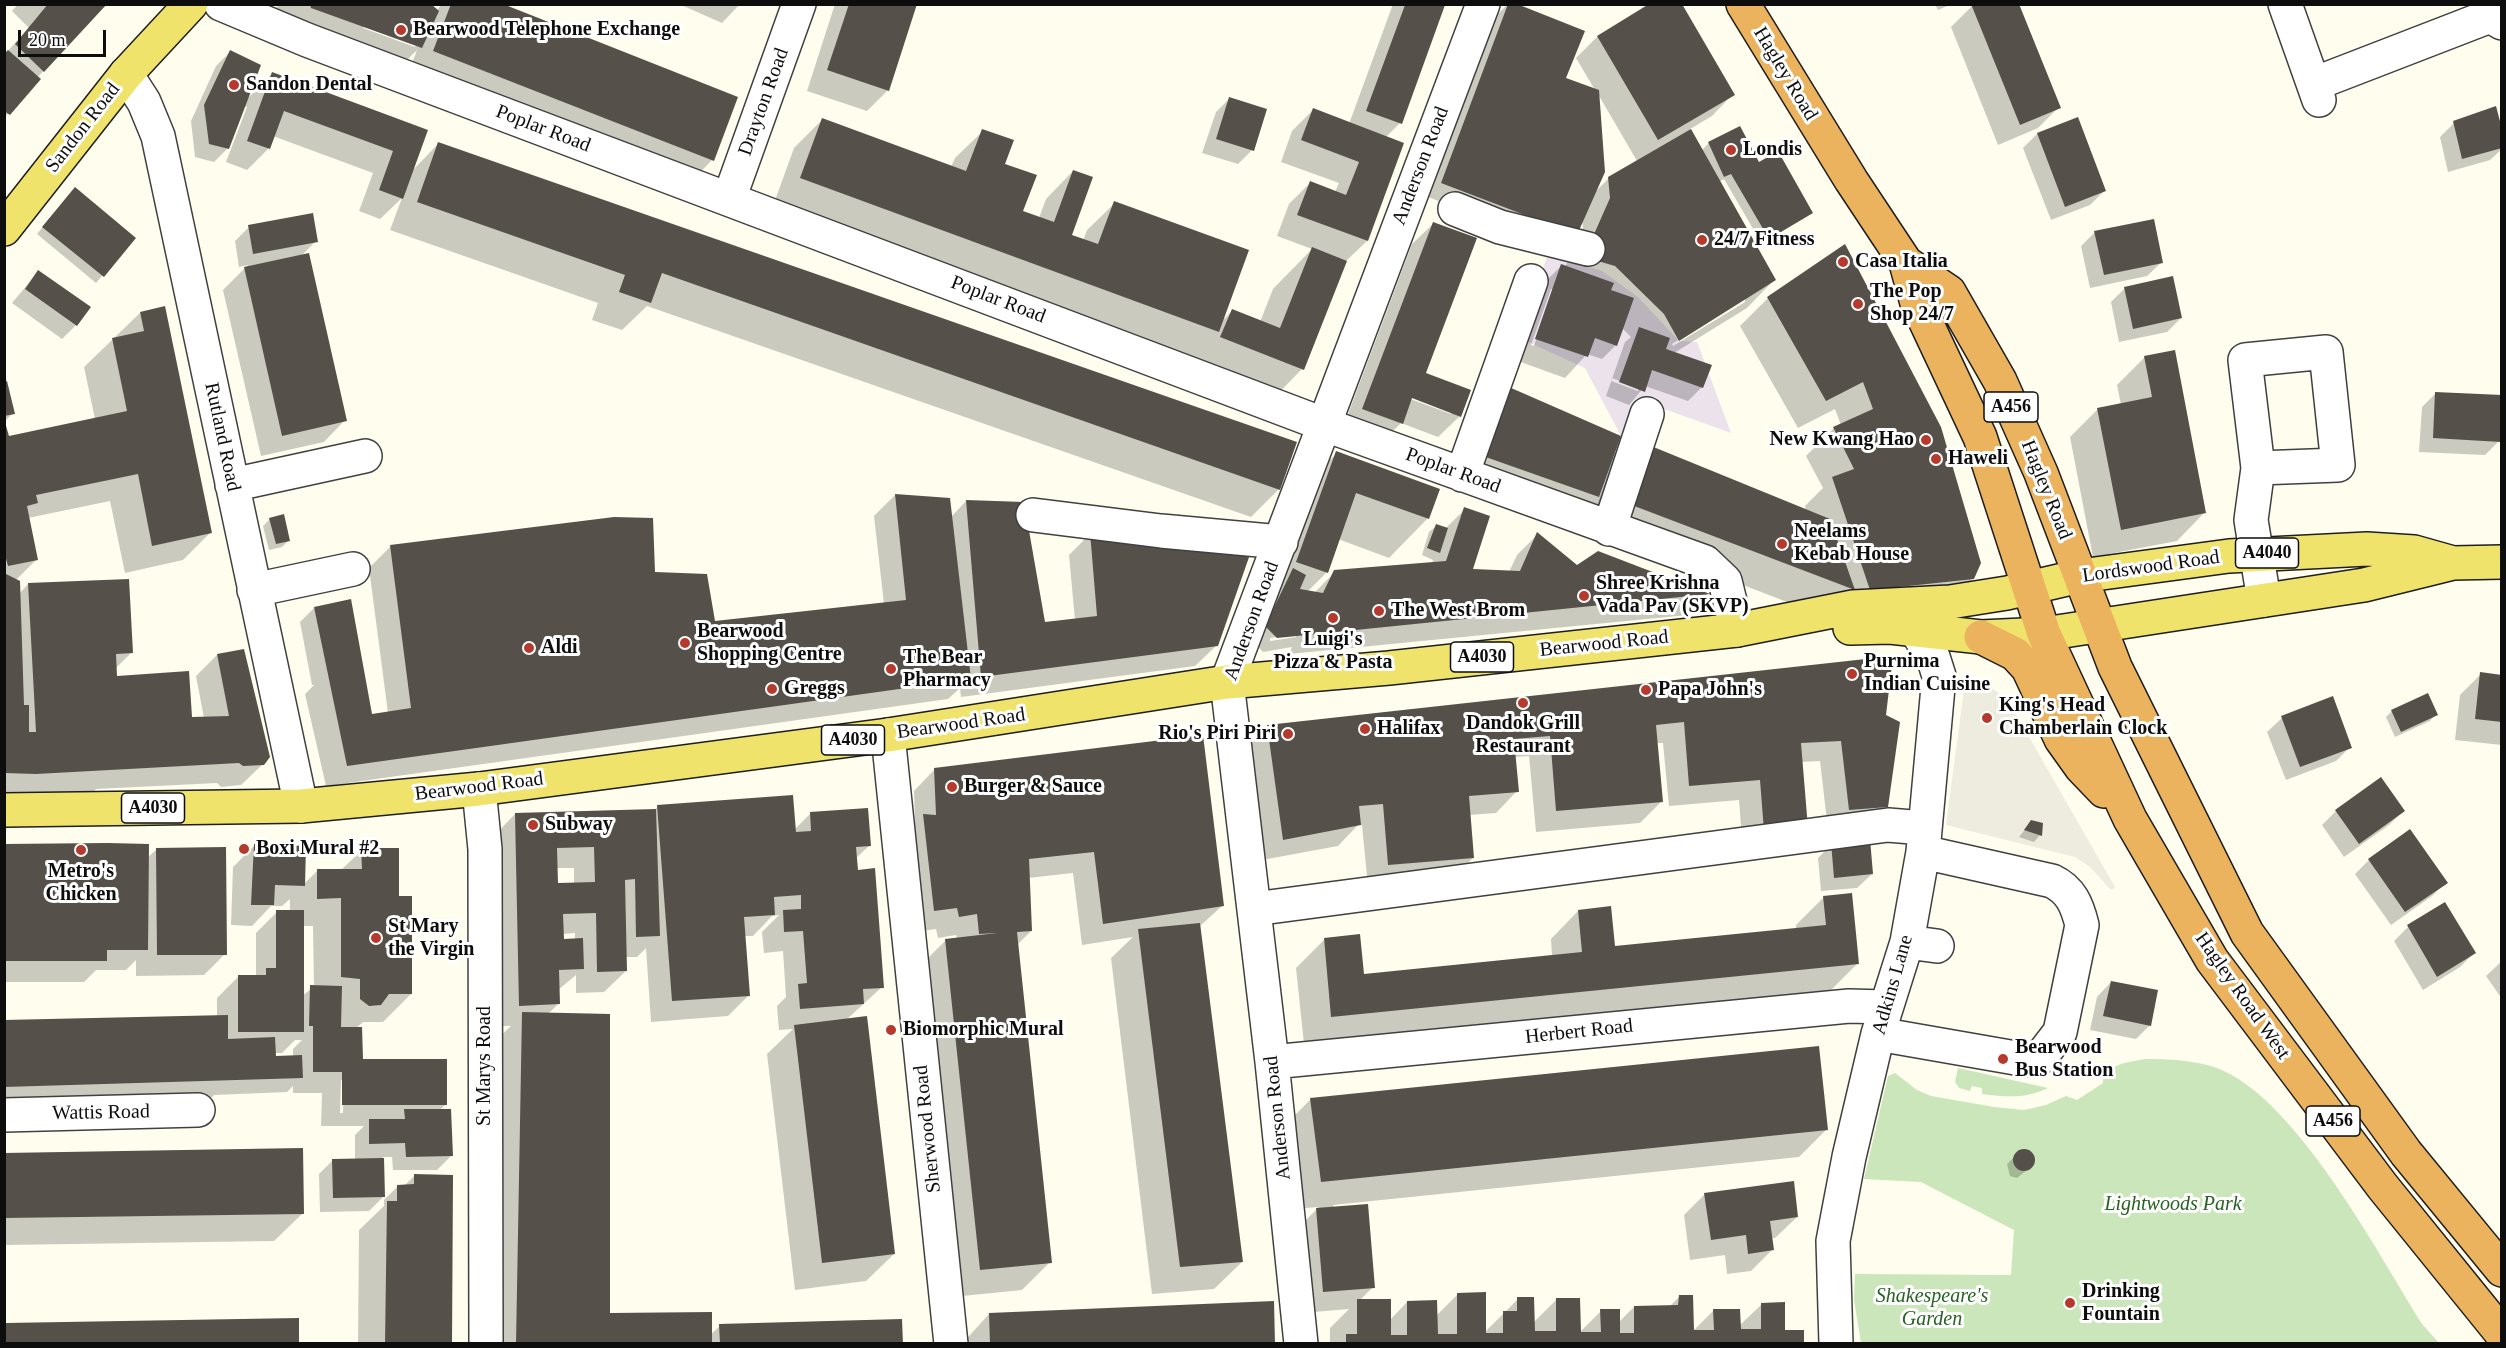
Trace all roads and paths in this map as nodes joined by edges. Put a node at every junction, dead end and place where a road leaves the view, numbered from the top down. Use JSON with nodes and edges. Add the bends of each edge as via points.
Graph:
{"nodes":[{"id":1,"x":191,"y":4,"type":"edge"},
{"id":2,"x":221,"y":4,"type":"edge"},
{"id":3,"x":799,"y":4,"type":"edge"},
{"id":4,"x":1483,"y":4,"type":"edge"},
{"id":5,"x":1743,"y":4,"type":"edge"},
{"id":6,"x":2285,"y":4,"type":"edge"},
{"id":7,"x":2502,"y":23,"type":"edge"},
{"id":8,"x":126,"y":74,"type":"junction"},
{"id":9,"x":1412,"y":192,"type":"junction"},
{"id":10,"x":729,"y":198,"type":"junction"},
{"id":11,"x":4,"y":229,"type":"edge"},
{"id":12,"x":1587,"y":249,"type":"dead end"},
{"id":13,"x":1906,"y":263,"type":"junction"},
{"id":14,"x":1532,"y":281,"type":"dead end"},
{"id":15,"x":1647,"y":414,"type":"dead end"},
{"id":16,"x":1323,"y":424,"type":"junction"},
{"id":17,"x":365,"y":456,"type":"dead end"},
{"id":18,"x":2258,"y":468,"type":"dead end"},
{"id":19,"x":1462,"y":475,"type":"junction"},
{"id":20,"x":232,"y":485,"type":"junction"},
{"id":21,"x":1033,"y":515,"type":"dead end"},
{"id":22,"x":1609,"y":529,"type":"junction"},
{"id":23,"x":1281,"y":542,"type":"junction"},
{"id":24,"x":2256,"y":554,"type":"junction"},
{"id":25,"x":2502,"y":562,"type":"edge"},
{"id":26,"x":2453,"y":563,"type":"junction"},
{"id":27,"x":353,"y":569,"type":"dead end"},
{"id":28,"x":2080,"y":576,"type":"junction"},
{"id":29,"x":2028,"y":588,"type":"junction"},
{"id":30,"x":254,"y":590,"type":"junction"},
{"id":31,"x":2264,"y":600,"type":"junction"},
{"id":32,"x":1737,"y":630,"type":"junction"},
{"id":33,"x":1916,"y":631,"type":"junction"},
{"id":34,"x":2072,"y":631,"type":"junction"},
{"id":35,"x":1981,"y":637,"type":"junction"},
{"id":36,"x":1227,"y":682,"type":"junction"},
{"id":37,"x":888,"y":735,"type":"junction"},
{"id":38,"x":479,"y":789,"type":"junction"},
{"id":39,"x":301,"y":806,"type":"junction"},
{"id":40,"x":4,"y":810,"type":"edge"},
{"id":41,"x":2130,"y":819,"type":"junction"},
{"id":42,"x":1924,"y":840,"type":"junction"},
{"id":43,"x":1254,"y":909,"type":"junction"},
{"id":44,"x":1882,"y":1021,"type":"junction"},
{"id":45,"x":1272,"y":1062,"type":"junction"},
{"id":46,"x":198,"y":1110,"type":"dead end"},
{"id":47,"x":4,"y":1115,"type":"edge"},
{"id":48,"x":2502,"y":1270,"type":"edge"},
{"id":49,"x":2502,"y":1334,"type":"edge"},
{"id":50,"x":486,"y":1344,"type":"edge"},
{"id":51,"x":951,"y":1344,"type":"edge"},
{"id":52,"x":1301,"y":1344,"type":"edge"},
{"id":53,"x":1836,"y":1344,"type":"edge"}],
"edges":[{"from":1,"to":8,"type":"main road","name":"Sandon Road"},
{"from":2,"to":10,"type":"street","name":"Poplar Road"},
{"from":3,"to":10,"type":"street","name":"Drayton Road"},
{"from":4,"to":9,"type":"street","name":"Anderson Road"},
{"from":5,"to":13,"type":"highway","name":"Hagley Road","number":"A456"},
{"from":6,"to":7,"type":"street","via":[[2317,92],[2490,16]]},
{"from":8,"to":11,"type":"main road","name":"Sandon Road"},
{"from":8,"to":20,"type":"street","name":"Rutland Road","via":[[144,102],[158,136]]},
{"from":9,"to":12,"type":"street","via":[[1455,209],[1526,224],[1514,222]]},
{"from":9,"to":16,"type":"street","name":"Anderson Road"},
{"from":10,"to":16,"type":"street","name":"Poplar Road"},
{"from":13,"to":28,"type":"highway","name":"Hagley Road","number":"A456","via":[[1949,291],[2000,381],[2041,472]]},
{"from":13,"to":29,"type":"highway","name":"Hagley Road","number":"A456","via":[[1917,303],[1980,437]]},
{"from":14,"to":19,"type":"street"},
{"from":15,"to":22,"type":"street"},
{"from":16,"to":19,"type":"street","name":"Poplar Road"},
{"from":16,"to":23,"type":"street","name":"Anderson Road"},
{"from":17,"to":20,"type":"street"},
{"from":18,"to":24,"type":"street","via":[[2251,520]]},
{"from":19,"to":22,"type":"street","name":"Poplar Road"},
{"from":20,"to":30,"type":"street","name":"Rutland Road"},
{"from":21,"to":23,"type":"street"},
{"from":22,"to":32,"type":"street","name":"Poplar Road","via":[[1705,562],[1725,582]]},
{"from":23,"to":36,"type":"street","name":"Anderson Road"},
{"from":24,"to":26,"type":"main road","name":"Lordswood Road","number":"A4040","via":[[2367,549],[2414,552]]},
{"from":24,"to":28,"type":"main road","name":"Lordswood Road","number":"A4040"},
{"from":24,"to":31,"type":"street"},
{"from":25,"to":26,"type":"main road","name":"Lordswood Road","number":"A4040"},
{"from":26,"to":31,"type":"main road","name":"Lordswood Road","number":"A4040","via":[[2364,585]]},
{"from":27,"to":30,"type":"street"},
{"from":28,"to":29,"type":"main road","name":"Lordswood Road","number":"A4040"},
{"from":28,"to":34,"type":"highway","name":"Hagley Road West","number":"A456"},
{"from":29,"to":32,"type":"main road","name":"Bearwood Road","number":"A4030","via":[[1950,602],[1853,607]]},
{"from":29,"to":34,"type":"highway","name":"Hagley Road West","number":"A456"},
{"from":30,"to":39,"type":"street","name":"Rutland Road"},
{"from":31,"to":34,"type":"main road","name":"Lordswood Road","number":"A4040"},
{"from":32,"to":33,"type":"main road","name":"Bearwood Road","number":"A4030","via":[[1890,627]]},
{"from":32,"to":36,"type":"main road","name":"Bearwood Road","number":"A4030"},
{"from":33,"to":35,"type":"main road","name":"Bearwood Road","number":"A4030"},
{"from":33,"to":42,"type":"street","name":"Adkins Lane","via":[[1933,657],[1939,676]]},
{"from":34,"to":35,"type":"main road","name":"Bearwood Road","number":"A4030"},
{"from":34,"to":41,"type":"highway","name":"Hagley Road West","number":"A456"},
{"from":34,"to":48,"type":"highway","name":"Hagley Road West","number":"A456","via":[[2145,730],[2247,933],[2406,1153]]},
{"from":35,"to":41,"type":"highway","number":"A456","via":[[2015,654],[2028,668],[2061,739],[2081,767]]},
{"from":36,"to":37,"type":"main road","name":"Bearwood Road","number":"A4030"},
{"from":36,"to":43,"type":"street","name":"Anderson Road"},
{"from":37,"to":38,"type":"main road","name":"Bearwood Road","number":"A4030"},
{"from":37,"to":51,"type":"street","name":"Sherwood Road"},
{"from":38,"to":39,"type":"main road","name":"Bearwood Road","number":"A4030"},
{"from":38,"to":50,"type":"street","name":"St Marys Road","via":[[485,849]]},
{"from":39,"to":40,"type":"main road","name":"Bearwood Road","number":"A4030"},
{"from":41,"to":49,"type":"highway","name":"Hagley Road West","number":"A456","via":[[2212,960],[2383,1187]]},
{"from":42,"to":43,"type":"street","name":"Herbert Road","via":[[1888,825]]},
{"from":42,"to":44,"type":"street","name":"Adkins Lane","via":[[1922,944]]},
{"from":42,"to":44,"type":"street","name":"Herbert Road","via":[[2052,880],[2069,893],[2082,925],[2060,1032],[2040,1058],[2027,1060]]},
{"from":43,"to":45,"type":"street","name":"Anderson Road"},
{"from":44,"to":45,"type":"street","name":"Herbert Road","via":[[1849,1006]]},
{"from":44,"to":53,"type":"street","name":"Adkins Lane","via":[[1833,1242]]},
{"from":45,"to":52,"type":"street","name":"Anderson Road"},
{"from":46,"to":47,"type":"street","name":"Wattis Road"}]}
